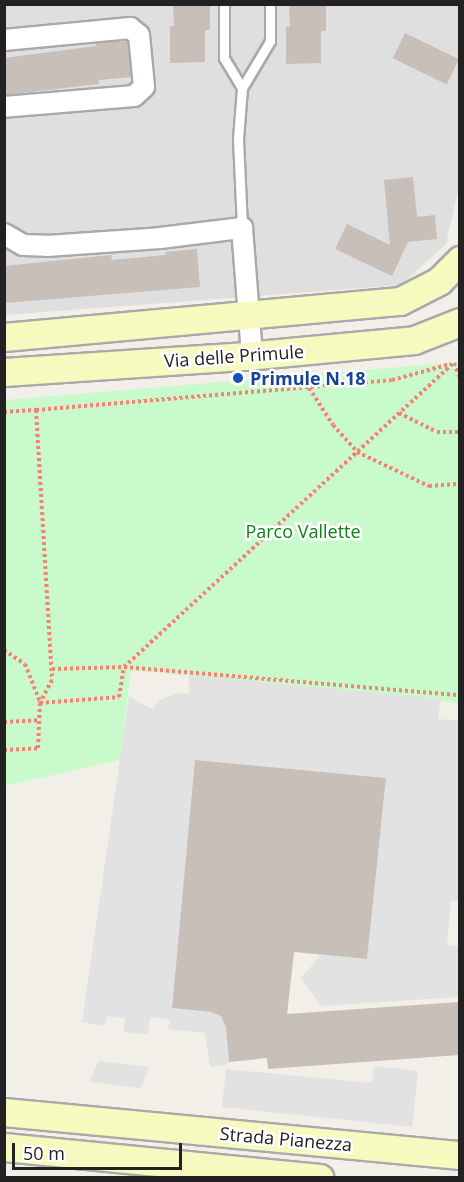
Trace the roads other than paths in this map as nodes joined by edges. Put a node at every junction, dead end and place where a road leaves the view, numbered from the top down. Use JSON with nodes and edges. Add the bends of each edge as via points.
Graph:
{"nodes":[{"id":1,"x":224,"y":4,"type":"edge"},
{"id":2,"x":270,"y":4,"type":"edge"},
{"id":3,"x":4,"y":40,"type":"edge"},
{"id":4,"x":242,"y":88,"type":"junction"},
{"id":5,"x":4,"y":107,"type":"edge"},
{"id":6,"x":242,"y":228,"type":"junction"},
{"id":7,"x":4,"y":234,"type":"edge"},
{"id":8,"x":459,"y":260,"type":"edge"},
{"id":9,"x":247,"y":316,"type":"junction"},
{"id":10,"x":459,"y":322,"type":"edge"},
{"id":11,"x":4,"y":337,"type":"edge"},
{"id":12,"x":252,"y":355,"type":"junction"},
{"id":13,"x":4,"y":372,"type":"edge"},
{"id":14,"x":4,"y":1112,"type":"edge"},
{"id":15,"x":4,"y":1147,"type":"edge"},
{"id":16,"x":459,"y":1155,"type":"edge"},
{"id":17,"x":319,"y":1178,"type":"edge"}],
"edges":[{"from":1,"to":4,"type":"lane","via":[[224,58]]},
{"from":2,"to":4,"type":"lane","via":[[270,41]]},
{"from":3,"to":5,"type":"street","via":[[130,28],[140,35],[144,87],[134,96]]},
{"from":4,"to":6,"type":"lane","via":[[238,137]]},
{"from":6,"to":7,"type":"street","via":[[47,246],[23,245]]},
{"from":6,"to":9,"type":"street"},
{"from":8,"to":9,"type":"street","name":"Via delle Primule","via":[[439,281],[400,301]]},
{"from":9,"to":11,"type":"street","name":"Via delle Primule"},
{"from":9,"to":12,"type":"street"},
{"from":10,"to":12,"type":"street","name":"Via delle Primule","via":[[414,340]]},
{"from":12,"to":13,"type":"street","name":"Via delle Primule"},
{"from":14,"to":16,"type":"street","name":"Strada Pianezza"},
{"from":15,"to":17,"type":"street","name":"Strada Pianezza"}]}
